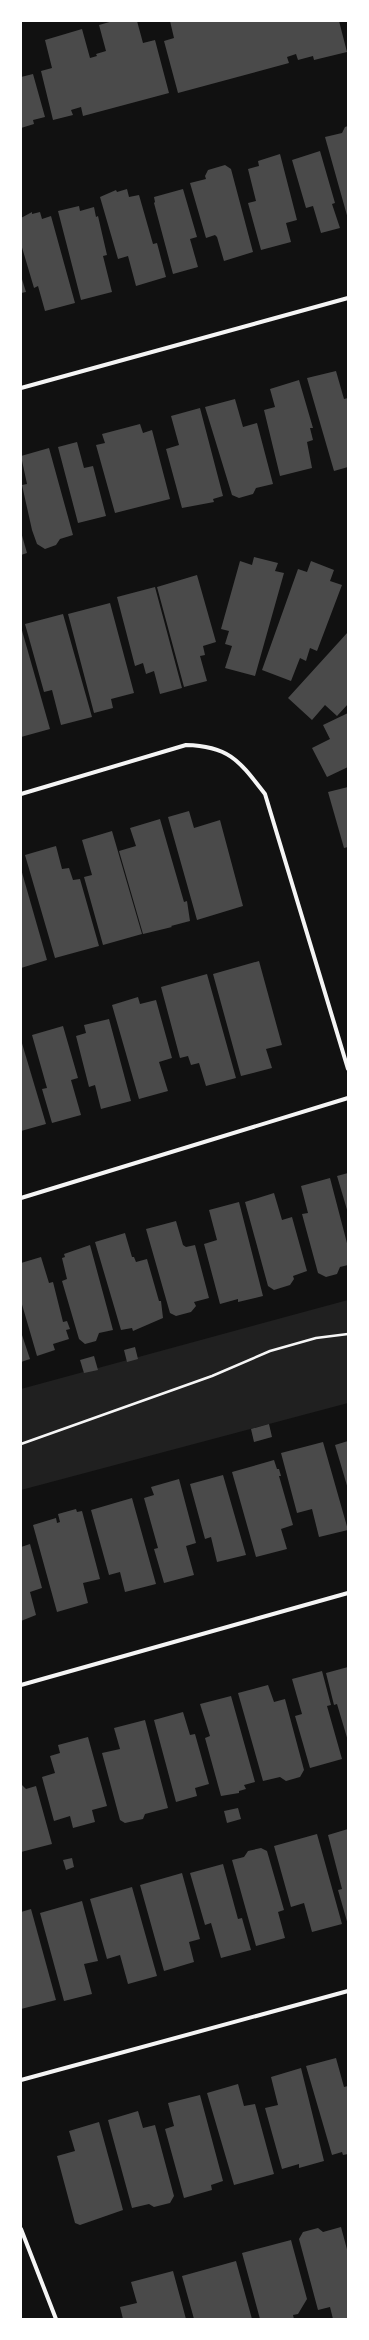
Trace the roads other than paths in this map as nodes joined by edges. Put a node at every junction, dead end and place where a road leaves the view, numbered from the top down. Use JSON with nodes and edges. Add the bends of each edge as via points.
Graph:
{"nodes":[{"id":1,"x":348,"y":298,"type":"edge"},
{"id":2,"x":21,"y":388,"type":"edge"},
{"id":3,"x":21,"y":794,"type":"edge"},
{"id":4,"x":348,"y":1069,"type":"edge"},
{"id":5,"x":348,"y":1098,"type":"edge"},
{"id":6,"x":21,"y":1198,"type":"edge"},
{"id":7,"x":348,"y":1593,"type":"edge"},
{"id":8,"x":21,"y":1684,"type":"edge"},
{"id":9,"x":348,"y":1991,"type":"edge"},
{"id":10,"x":21,"y":2080,"type":"edge"},
{"id":11,"x":21,"y":2228,"type":"edge"},
{"id":12,"x":56,"y":2319,"type":"edge"}],
"edges":[{"from":1,"to":2,"type":"street"},
{"from":3,"to":4,"type":"street","via":[[186,746],[207,746],[238,760],[265,794]]},
{"from":5,"to":6,"type":"street"},
{"from":7,"to":8,"type":"street"},
{"from":9,"to":10,"type":"street"},
{"from":11,"to":12,"type":"street"}]}
